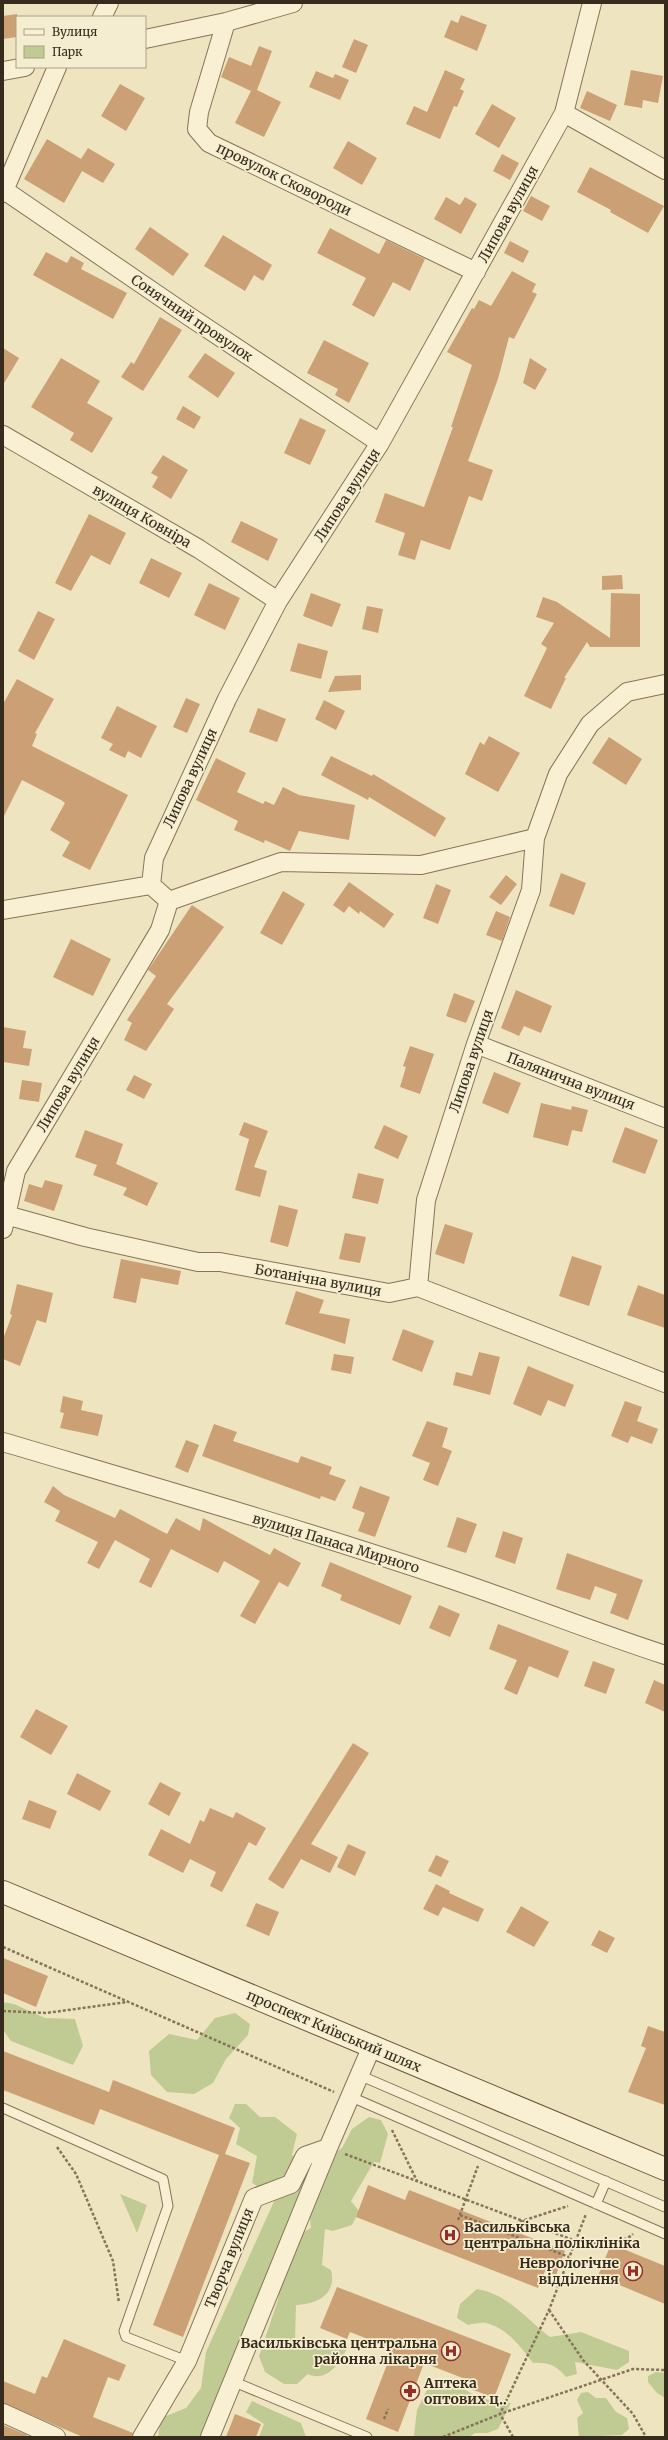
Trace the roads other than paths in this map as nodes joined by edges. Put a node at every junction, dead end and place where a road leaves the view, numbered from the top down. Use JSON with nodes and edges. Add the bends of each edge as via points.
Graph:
{"nodes":[{"id":1,"x":109,"y":3,"type":"edge"},
{"id":2,"x":293,"y":3,"type":"edge"},
{"id":3,"x":592,"y":3,"type":"edge"},
{"id":4,"x":102,"y":16,"type":"edge"},
{"id":5,"x":226,"y":22,"type":"junction"},
{"id":6,"x":146,"y":39,"type":"edge"},
{"id":7,"x":20,"y":68,"type":"edge"},
{"id":8,"x":57,"y":68,"type":"edge"},
{"id":9,"x":3,"y":71,"type":"edge"},
{"id":10,"x":564,"y":113,"type":"junction"},
{"id":11,"x":665,"y":170,"type":"edge"},
{"id":12,"x":4,"y":192,"type":"edge"},
{"id":13,"x":476,"y":272,"type":"junction"},
{"id":14,"x":3,"y":435,"type":"edge"},
{"id":15,"x":380,"y":443,"type":"junction"},
{"id":16,"x":278,"y":601,"type":"junction"},
{"id":17,"x":665,"y":684,"type":"edge"},
{"id":18,"x":535,"y":838,"type":"junction"},
{"id":19,"x":151,"y":885,"type":"junction"},
{"id":20,"x":169,"y":901,"type":"junction"},
{"id":21,"x":3,"y":910,"type":"edge"},
{"id":22,"x":476,"y":1044,"type":"junction"},
{"id":23,"x":665,"y":1118,"type":"edge"},
{"id":24,"x":4,"y":1222,"type":"edge"},
{"id":25,"x":418,"y":1287,"type":"junction"},
{"id":26,"x":665,"y":1383,"type":"edge"},
{"id":27,"x":3,"y":1442,"type":"edge"},
{"id":28,"x":665,"y":1655,"type":"edge"},
{"id":29,"x":3,"y":1892,"type":"edge"},
{"id":30,"x":372,"y":2046,"type":"junction"},
{"id":31,"x":359,"y":2075,"type":"junction"},
{"id":32,"x":349,"y":2096,"type":"junction"},
{"id":33,"x":3,"y":2108,"type":"edge"},
{"id":34,"x":328,"y":2148,"type":"junction"},
{"id":35,"x":665,"y":2169,"type":"edge"},
{"id":36,"x":606,"y":2181,"type":"junction"},
{"id":37,"x":596,"y":2204,"type":"junction"},
{"id":38,"x":665,"y":2208,"type":"edge"},
{"id":39,"x":665,"y":2234,"type":"edge"},
{"id":40,"x":187,"y":2361,"type":"junction"},
{"id":41,"x":232,"y":2381,"type":"junction"},
{"id":42,"x":3,"y":2413,"type":"edge"},
{"id":43,"x":56,"y":2437,"type":"edge"},
{"id":44,"x":142,"y":2437,"type":"edge"},
{"id":45,"x":210,"y":2437,"type":"edge"},
{"id":46,"x":367,"y":2437,"type":"edge"}],
"edges":[{"from":1,"to":4,"type":"street"},
{"from":2,"to":5,"type":"street"},
{"from":3,"to":10,"type":"street","name":"Липова вулиця"},
{"from":5,"to":6,"type":"street"},
{"from":5,"to":13,"type":"street","name":"провулок Сковороди","via":[[199,112],[197,129],[209,143]]},
{"from":7,"to":9,"type":"street"},
{"from":8,"to":12,"type":"street"},
{"from":10,"to":11,"type":"street"},
{"from":10,"to":13,"type":"street","name":"Липова вулиця"},
{"from":12,"to":15,"type":"street","name":"Сонячний провулок"},
{"from":13,"to":15,"type":"street","name":"Липова вулиця"},
{"from":14,"to":16,"type":"street","name":"вулиця Ковніра","via":[[199,550]]},
{"from":15,"to":16,"type":"street","name":"Липова вулиця"},
{"from":16,"to":19,"type":"street","name":"Липова вулиця","via":[[227,699],[154,858]]},
{"from":17,"to":18,"type":"street","name":"Липова вулиця","via":[[627,692],[590,724],[558,774]]},
{"from":18,"to":20,"type":"street","via":[[421,865],[281,862]]},
{"from":18,"to":22,"type":"street","name":"Липова вулиця","via":[[531,890]]},
{"from":19,"to":20,"type":"street"},
{"from":19,"to":21,"type":"street"},
{"from":20,"to":24,"type":"street","name":"Липова вулиця","via":[[160,930],[16,1171]]},
{"from":22,"to":23,"type":"street","name":"Палянична вулиця"},
{"from":22,"to":25,"type":"street","name":"Липова вулиця","via":[[426,1200]]},
{"from":24,"to":25,"type":"street","name":"Ботанічна вулиця","via":[[198,1262],[220,1262],[389,1293]]},
{"from":25,"to":26,"type":"street"},
{"from":27,"to":28,"type":"street","name":"вулиця Панаса Мирного","via":[[233,1510],[439,1575],[593,1632]]},
{"from":29,"to":30,"type":"main road","name":"проспект Київський шлях"},
{"from":30,"to":31,"type":"street"},
{"from":30,"to":35,"type":"main road","name":"проспект Київський шлях"},
{"from":31,"to":32,"type":"street"},
{"from":31,"to":36,"type":"lane"},
{"from":32,"to":34,"type":"street"},
{"from":32,"to":37,"type":"lane"},
{"from":33,"to":40,"type":"lane","via":[[163,2179],[168,2206],[124,2331],[126,2337]]},
{"from":34,"to":40,"type":"street","name":"Творча вулиця","via":[[305,2156],[291,2184],[254,2198]]},
{"from":34,"to":41,"type":"street"},
{"from":36,"to":37,"type":"lane"},
{"from":36,"to":38,"type":"lane"},
{"from":37,"to":39,"type":"lane"},
{"from":40,"to":44,"type":"street","name":"Творча вулиця"},
{"from":41,"to":45,"type":"street"},
{"from":41,"to":46,"type":"lane"},
{"from":42,"to":43,"type":"street"}]}
